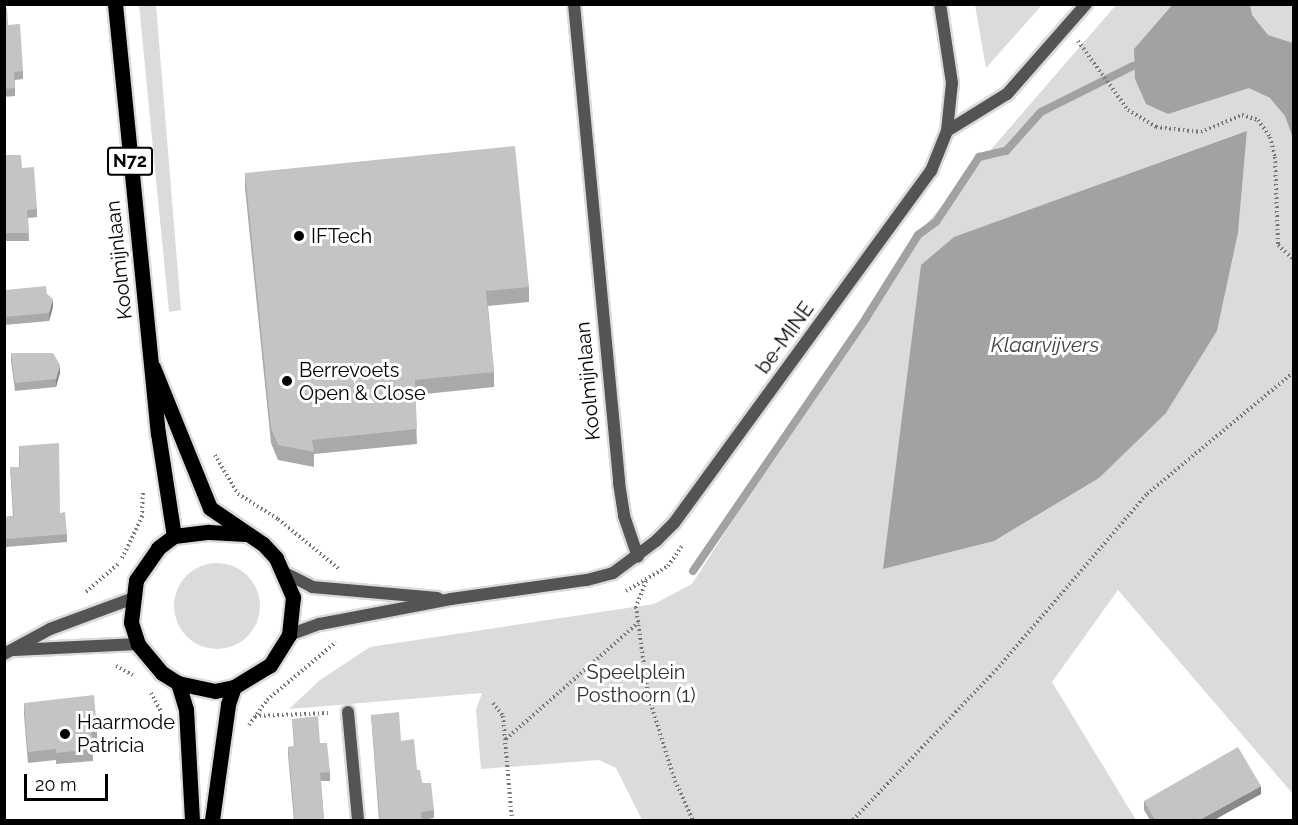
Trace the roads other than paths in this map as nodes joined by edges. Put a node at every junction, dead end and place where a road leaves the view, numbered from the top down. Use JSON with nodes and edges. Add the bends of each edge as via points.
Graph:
{"nodes":[{"id":1,"x":115,"y":4,"type":"edge"},
{"id":2,"x":574,"y":4,"type":"edge"},
{"id":3,"x":940,"y":4,"type":"edge"},
{"id":4,"x":1086,"y":4,"type":"edge"},
{"id":5,"x":947,"y":131,"type":"junction"},
{"id":6,"x":153,"y":368,"type":"junction"},
{"id":7,"x":246,"y":534,"type":"junction"},
{"id":8,"x":174,"y":536,"type":"junction"},
{"id":9,"x":638,"y":557,"type":"junction"},
{"id":10,"x":287,"y":574,"type":"junction"},
{"id":11,"x":131,"y":599,"type":"junction"},
{"id":12,"x":451,"y":599,"type":"junction"},
{"id":13,"x":289,"y":635,"type":"junction"},
{"id":14,"x":138,"y":644,"type":"junction"},
{"id":15,"x":9,"y":652,"type":"edge"},
{"id":16,"x":178,"y":683,"type":"junction"},
{"id":17,"x":234,"y":687,"type":"junction"},
{"id":18,"x":348,"y":712,"type":"road end"},
{"id":19,"x":192,"y":820,"type":"edge"},
{"id":20,"x":212,"y":820,"type":"edge"},
{"id":21,"x":358,"y":820,"type":"edge"}],
"edges":[{"from":1,"to":6,"type":"main road","name":"Koolmijnlaan","number":"N72"},
{"from":2,"to":9,"type":"street","name":"Koolmijnlaan","via":[[619,483],[624,516]]},
{"from":3,"to":5,"type":"street","name":"be-MINE","via":[[952,83]]},
{"from":4,"to":5,"type":"street","via":[[1007,94]]},
{"from":5,"to":9,"type":"street","name":"be-MINE","via":[[924,181],[674,523]]},
{"from":6,"to":7,"type":"main road","name":"Koolmijnlaan","number":"N72","via":[[210,508]]},
{"from":6,"to":8,"type":"main road","name":"Koolmijnlaan","number":"N72","via":[[158,433]]},
{"from":7,"to":8,"type":"main road","via":[[209,532]]},
{"from":7,"to":10,"type":"main road","name":"Koolmijnlaan","number":"N72","via":[[263,544]]},
{"from":8,"to":11,"type":"main road","name":"Koolmijnlaan","number":"N72","via":[[145,562]]},
{"from":9,"to":12,"type":"street","name":"Koolmijnlaan","via":[[613,573],[587,580]]},
{"from":10,"to":12,"type":"street","name":"Koolmijnlaan","via":[[312,587]]},
{"from":10,"to":13,"type":"main road","name":"Koolmijnlaan","number":"N72","via":[[293,597]]},
{"from":11,"to":14,"type":"main road","name":"Koolmijnlaan","number":"N72","via":[[131,622]]},
{"from":11,"to":15,"type":"street","via":[[50,628]]},
{"from":12,"to":13,"type":"street","name":"Koolmijnlaan","via":[[320,624]]},
{"from":13,"to":17,"type":"main road","name":"Koolmijnlaan","number":"N72","via":[[270,665]]},
{"from":14,"to":15,"type":"street"},
{"from":14,"to":16,"type":"main road","name":"Koolmijnlaan","number":"N72","via":[[162,674]]},
{"from":16,"to":17,"type":"main road","name":"Koolmijnlaan","number":"N72","via":[[215,691]]},
{"from":16,"to":19,"type":"main road","via":[[186,709]]},
{"from":17,"to":20,"type":"main road"},
{"from":18,"to":21,"type":"street"}]}
